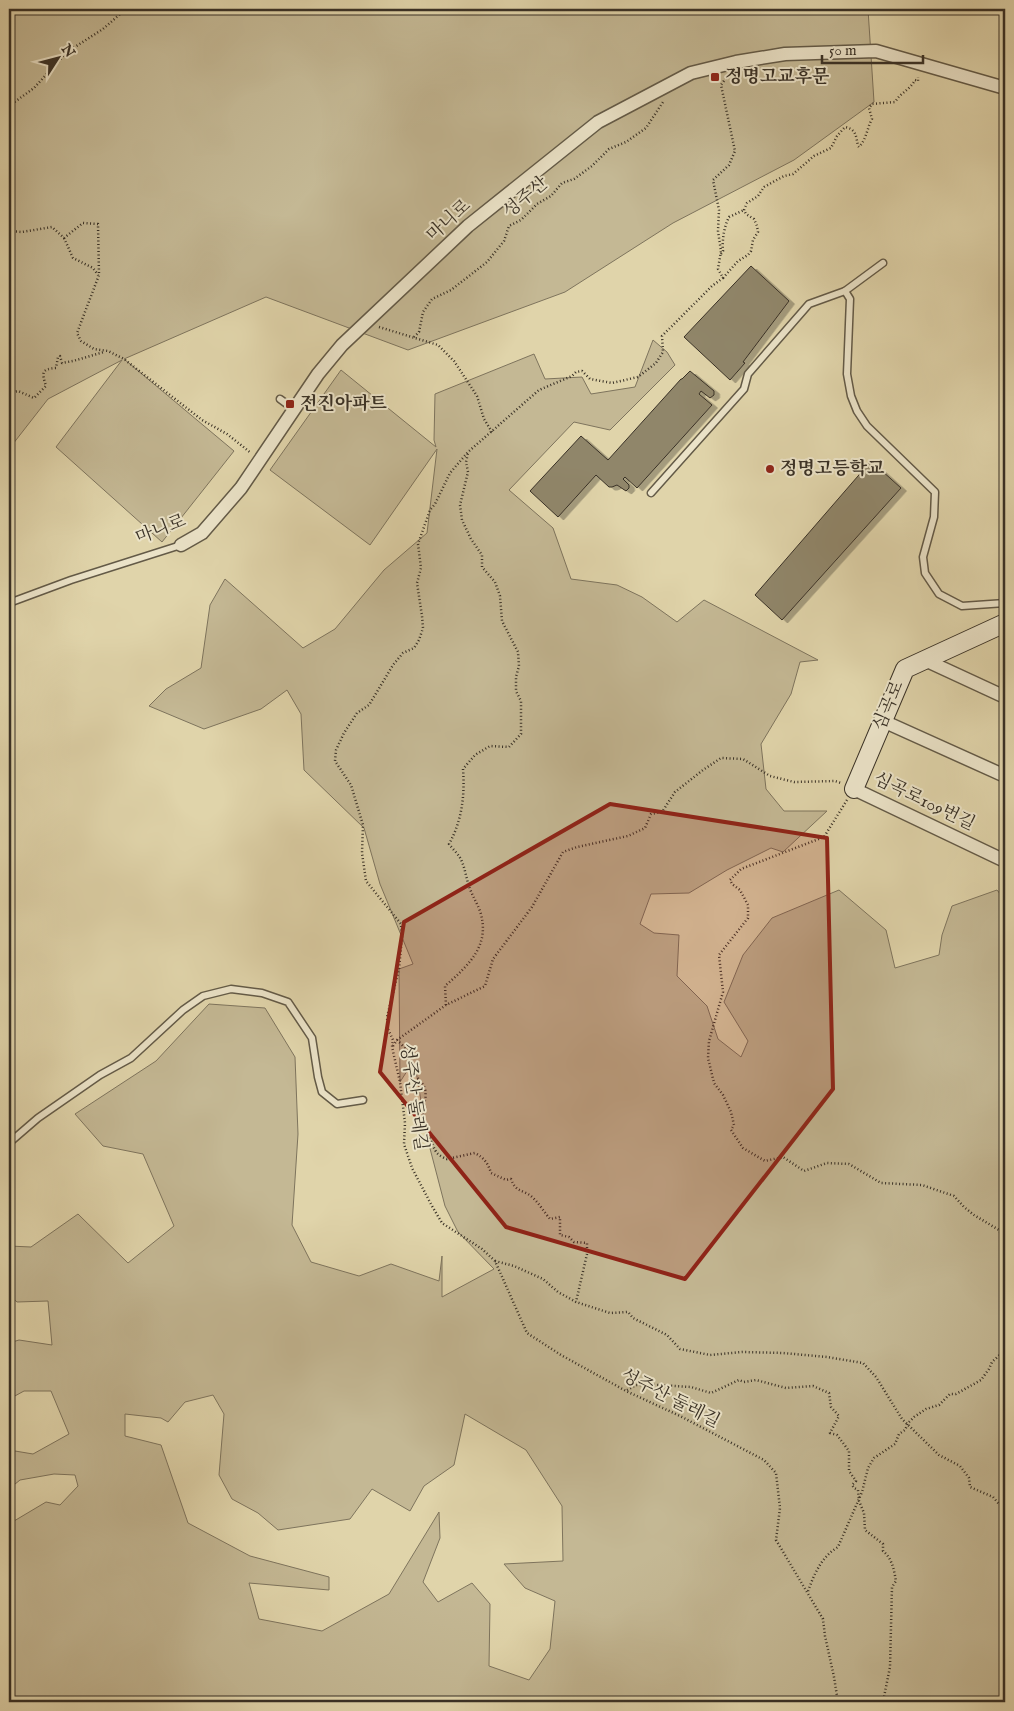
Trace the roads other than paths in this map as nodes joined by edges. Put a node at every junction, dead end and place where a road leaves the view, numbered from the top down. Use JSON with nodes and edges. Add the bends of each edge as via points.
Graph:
{"nodes":[{"id":1,"x":1005,"y":88,"type":"edge"},
{"id":2,"x":883,"y":263,"type":"dead end"},
{"id":3,"x":844,"y":291,"type":"junction"},
{"id":4,"x":280,"y":399,"type":"dead end"},
{"id":5,"x":295,"y":410,"type":"junction"},
{"id":6,"x":651,"y":493,"type":"dead end"},
{"id":7,"x":181,"y":545,"type":"joint"},
{"id":8,"x":9,"y":603,"type":"edge"},
{"id":9,"x":1005,"y":603,"type":"edge"},
{"id":10,"x":1005,"y":623,"type":"edge"},
{"id":11,"x":925,"y":660,"type":"junction"},
{"id":12,"x":1005,"y":697,"type":"edge"},
{"id":13,"x":883,"y":720,"type":"junction"},
{"id":14,"x":1005,"y":776,"type":"edge"},
{"id":15,"x":854,"y":788,"type":"joint"},
{"id":16,"x":1005,"y":861,"type":"edge"},
{"id":17,"x":363,"y":1100,"type":"dead end"},
{"id":18,"x":9,"y":1143,"type":"edge"}],
"edges":[{"from":1,"to":5,"type":"street","name":"마니로","via":[[876,51],[785,54],[691,73],[598,122],[468,226],[342,346],[318,374]]},
{"from":2,"to":3,"type":"lane"},
{"from":3,"to":6,"type":"lane","via":[[809,304],[748,374],[744,389]]},
{"from":3,"to":9,"type":"lane","via":[[850,299],[847,374],[857,411],[867,426],[935,492],[934,517],[923,557],[925,573],[938,594],[962,606]]},
{"from":4,"to":5,"type":"lane"},
{"from":5,"to":7,"type":"street","name":"마니로","via":[[241,488],[202,534]]},
{"from":7,"to":8,"type":"lane","name":"마니로"},
{"from":10,"to":11,"type":"street","name":"심곡로"},
{"from":11,"to":12,"type":"street"},
{"from":11,"to":13,"type":"street","name":"심곡로","via":[[905,669]]},
{"from":13,"to":14,"type":"street"},
{"from":13,"to":15,"type":"street","name":"심곡로"},
{"from":15,"to":16,"type":"street","name":"심곡로109번길"},
{"from":17,"to":18,"type":"lane","via":[[337,1104],[322,1092],[312,1038],[288,1002],[262,992],[231,989],[203,996],[130,1058],[38,1118]]}]}
